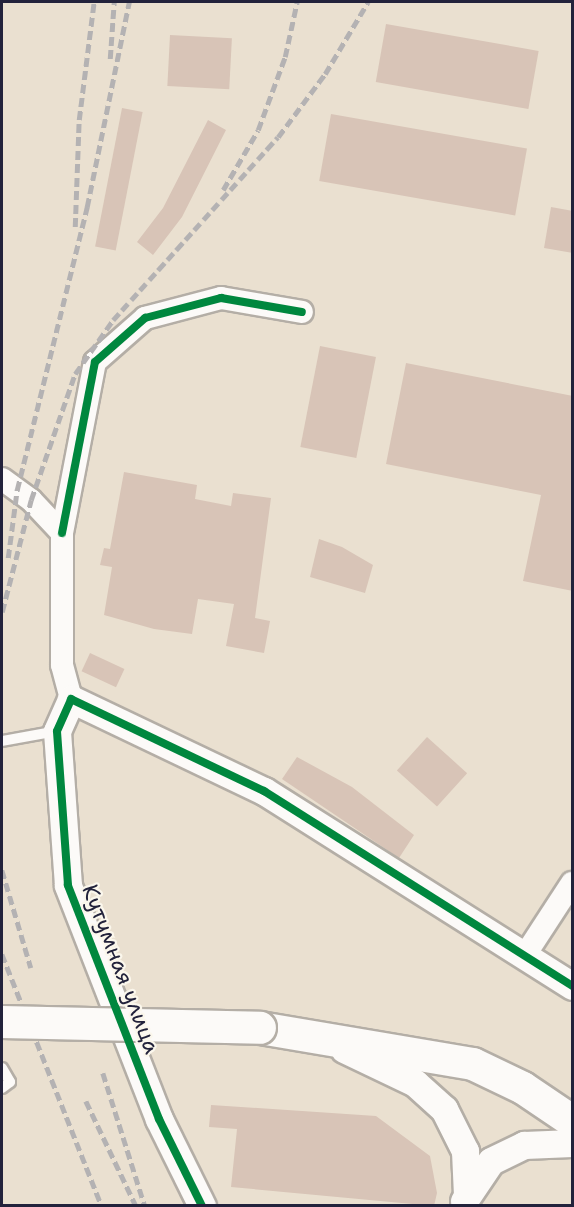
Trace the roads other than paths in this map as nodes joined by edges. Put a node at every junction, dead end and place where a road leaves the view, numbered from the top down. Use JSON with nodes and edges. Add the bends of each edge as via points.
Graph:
{"nodes":[{"id":1,"x":302,"y":312,"type":"dead end"},
{"id":2,"x":2,"y":479,"type":"edge"},
{"id":3,"x":63,"y":533,"type":"junction"},
{"id":4,"x":71,"y":699,"type":"junction"},
{"id":5,"x":57,"y":731,"type":"junction"},
{"id":6,"x":2,"y":741,"type":"edge"},
{"id":7,"x":573,"y":883,"type":"edge"},
{"id":8,"x":525,"y":955,"type":"junction"},
{"id":9,"x":573,"y":986,"type":"edge"},
{"id":10,"x":2,"y":1022,"type":"edge"},
{"id":11,"x":314,"y":1034,"type":"junction"},
{"id":12,"x":2,"y":1068,"type":"edge"},
{"id":13,"x":2,"y":1088,"type":"edge"},
{"id":14,"x":573,"y":1121,"type":"edge"},
{"id":15,"x":573,"y":1143,"type":"edge"},
{"id":16,"x":465,"y":1200,"type":"edge"},
{"id":17,"x":202,"y":1206,"type":"edge"}],
"edges":[{"from":1,"to":3,"type":"street","via":[[221,298],[145,318],[95,362]]},
{"from":2,"to":3,"type":"street","via":[[31,500]]},
{"from":3,"to":4,"type":"street","via":[[62,665]]},
{"from":4,"to":5,"type":"street","name":"Кутумная улица"},
{"from":4,"to":8,"type":"street","via":[[264,791]]},
{"from":5,"to":6,"type":"lane"},
{"from":5,"to":17,"type":"street","name":"Кутумная улица","via":[[68,885],[159,1119]]},
{"from":7,"to":8,"type":"street"},
{"from":8,"to":9,"type":"street"},
{"from":10,"to":11,"type":"main road","bridge":true,"via":[[260,1028]]},
{"from":11,"to":14,"type":"main road","via":[[473,1064],[523,1088]]},
{"from":11,"to":16,"type":"street","via":[[415,1083],[444,1109],[465,1151]]},
{"from":12,"to":13,"type":"lane","via":[[10,1082]]},
{"from":15,"to":16,"type":"street","via":[[524,1145],[491,1161]]}]}
